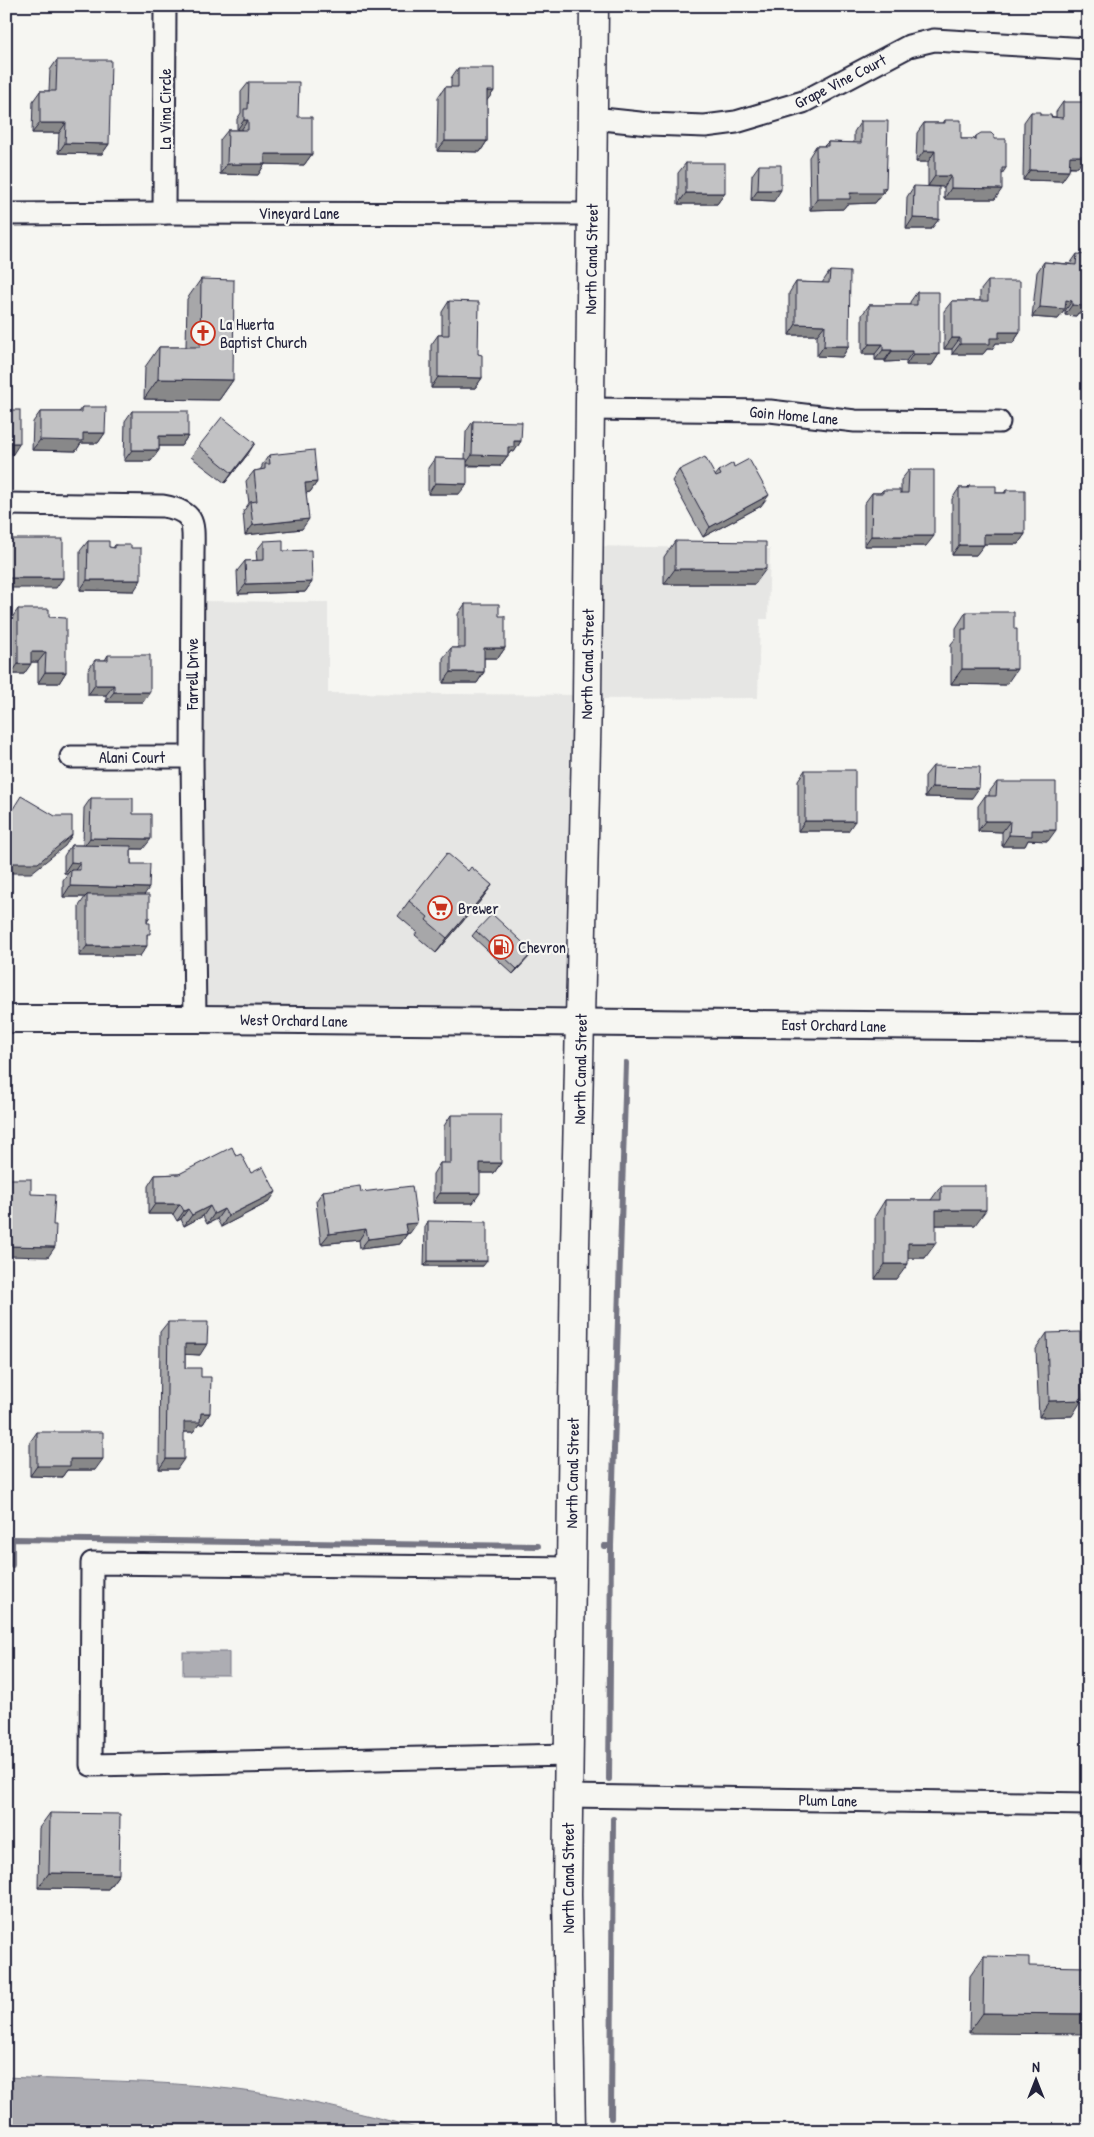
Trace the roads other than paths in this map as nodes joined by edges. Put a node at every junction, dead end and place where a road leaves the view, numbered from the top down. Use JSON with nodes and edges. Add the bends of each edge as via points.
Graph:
{"nodes":[{"id":1,"x":165,"y":6,"type":"edge"},
{"id":2,"x":594,"y":6,"type":"edge"},
{"id":3,"x":1088,"y":49,"type":"edge"},
{"id":4,"x":593,"y":118,"type":"junction"},
{"id":5,"x":164,"y":212,"type":"junction"},
{"id":6,"x":6,"y":214,"type":"edge"},
{"id":7,"x":591,"y":214,"type":"junction"},
{"id":8,"x":589,"y":409,"type":"junction"},
{"id":9,"x":999,"y":422,"type":"dead end"},
{"id":10,"x":6,"y":504,"type":"edge"},
{"id":11,"x":72,"y":757,"type":"dead end"},
{"id":12,"x":192,"y":758,"type":"junction"},
{"id":13,"x":195,"y":1018,"type":"junction"},
{"id":14,"x":6,"y":1019,"type":"edge"},
{"id":15,"x":581,"y":1022,"type":"junction"},
{"id":16,"x":1088,"y":1027,"type":"edge"},
{"id":17,"x":571,"y":1568,"type":"junction"},
{"id":18,"x":568,"y":1755,"type":"junction"},
{"id":19,"x":568,"y":1796,"type":"junction"},
{"id":20,"x":1088,"y":1804,"type":"edge"},
{"id":21,"x":571,"y":2131,"type":"edge"}],
"edges":[{"from":1,"to":5,"type":"street","name":"La Vina Circle"},
{"from":2,"to":4,"type":"main road","name":"North Canal Street"},
{"from":3,"to":4,"type":"street","name":"Grape Vine Court","via":[[934,40],[910,46],[803,102],[736,122],[705,126]]},
{"from":4,"to":7,"type":"main road","name":"North Canal Street"},
{"from":5,"to":6,"type":"street","name":"Vineyard Lane"},
{"from":5,"to":7,"type":"street","name":"Vineyard Lane"},
{"from":7,"to":8,"type":"main road","name":"North Canal Street"},
{"from":8,"to":9,"type":"street","name":"Goin Home Lane","via":[[770,411],[855,421]]},
{"from":8,"to":15,"type":"main road","name":"North Canal Street"},
{"from":10,"to":12,"type":"street","name":"Farrell Drive","via":[[163,506],[178,509],[190,518],[194,556]]},
{"from":11,"to":12,"type":"street","name":"Alani Court"},
{"from":12,"to":13,"type":"street","name":"Farrell Drive"},
{"from":13,"to":14,"type":"street","name":"West Orchard Lane"},
{"from":13,"to":15,"type":"street","name":"West Orchard Lane"},
{"from":15,"to":16,"type":"street","name":"East Orchard Lane"},
{"from":15,"to":17,"type":"main road","name":"North Canal Street"},
{"from":17,"to":18,"type":"main road","name":"North Canal Street"},
{"from":17,"to":18,"type":"street","via":[[92,1563],[91,1765]]},
{"from":18,"to":19,"type":"main road","name":"North Canal Street"},
{"from":19,"to":20,"type":"street","name":"Plum Lane"},
{"from":19,"to":21,"type":"main road","name":"North Canal Street"}]}
